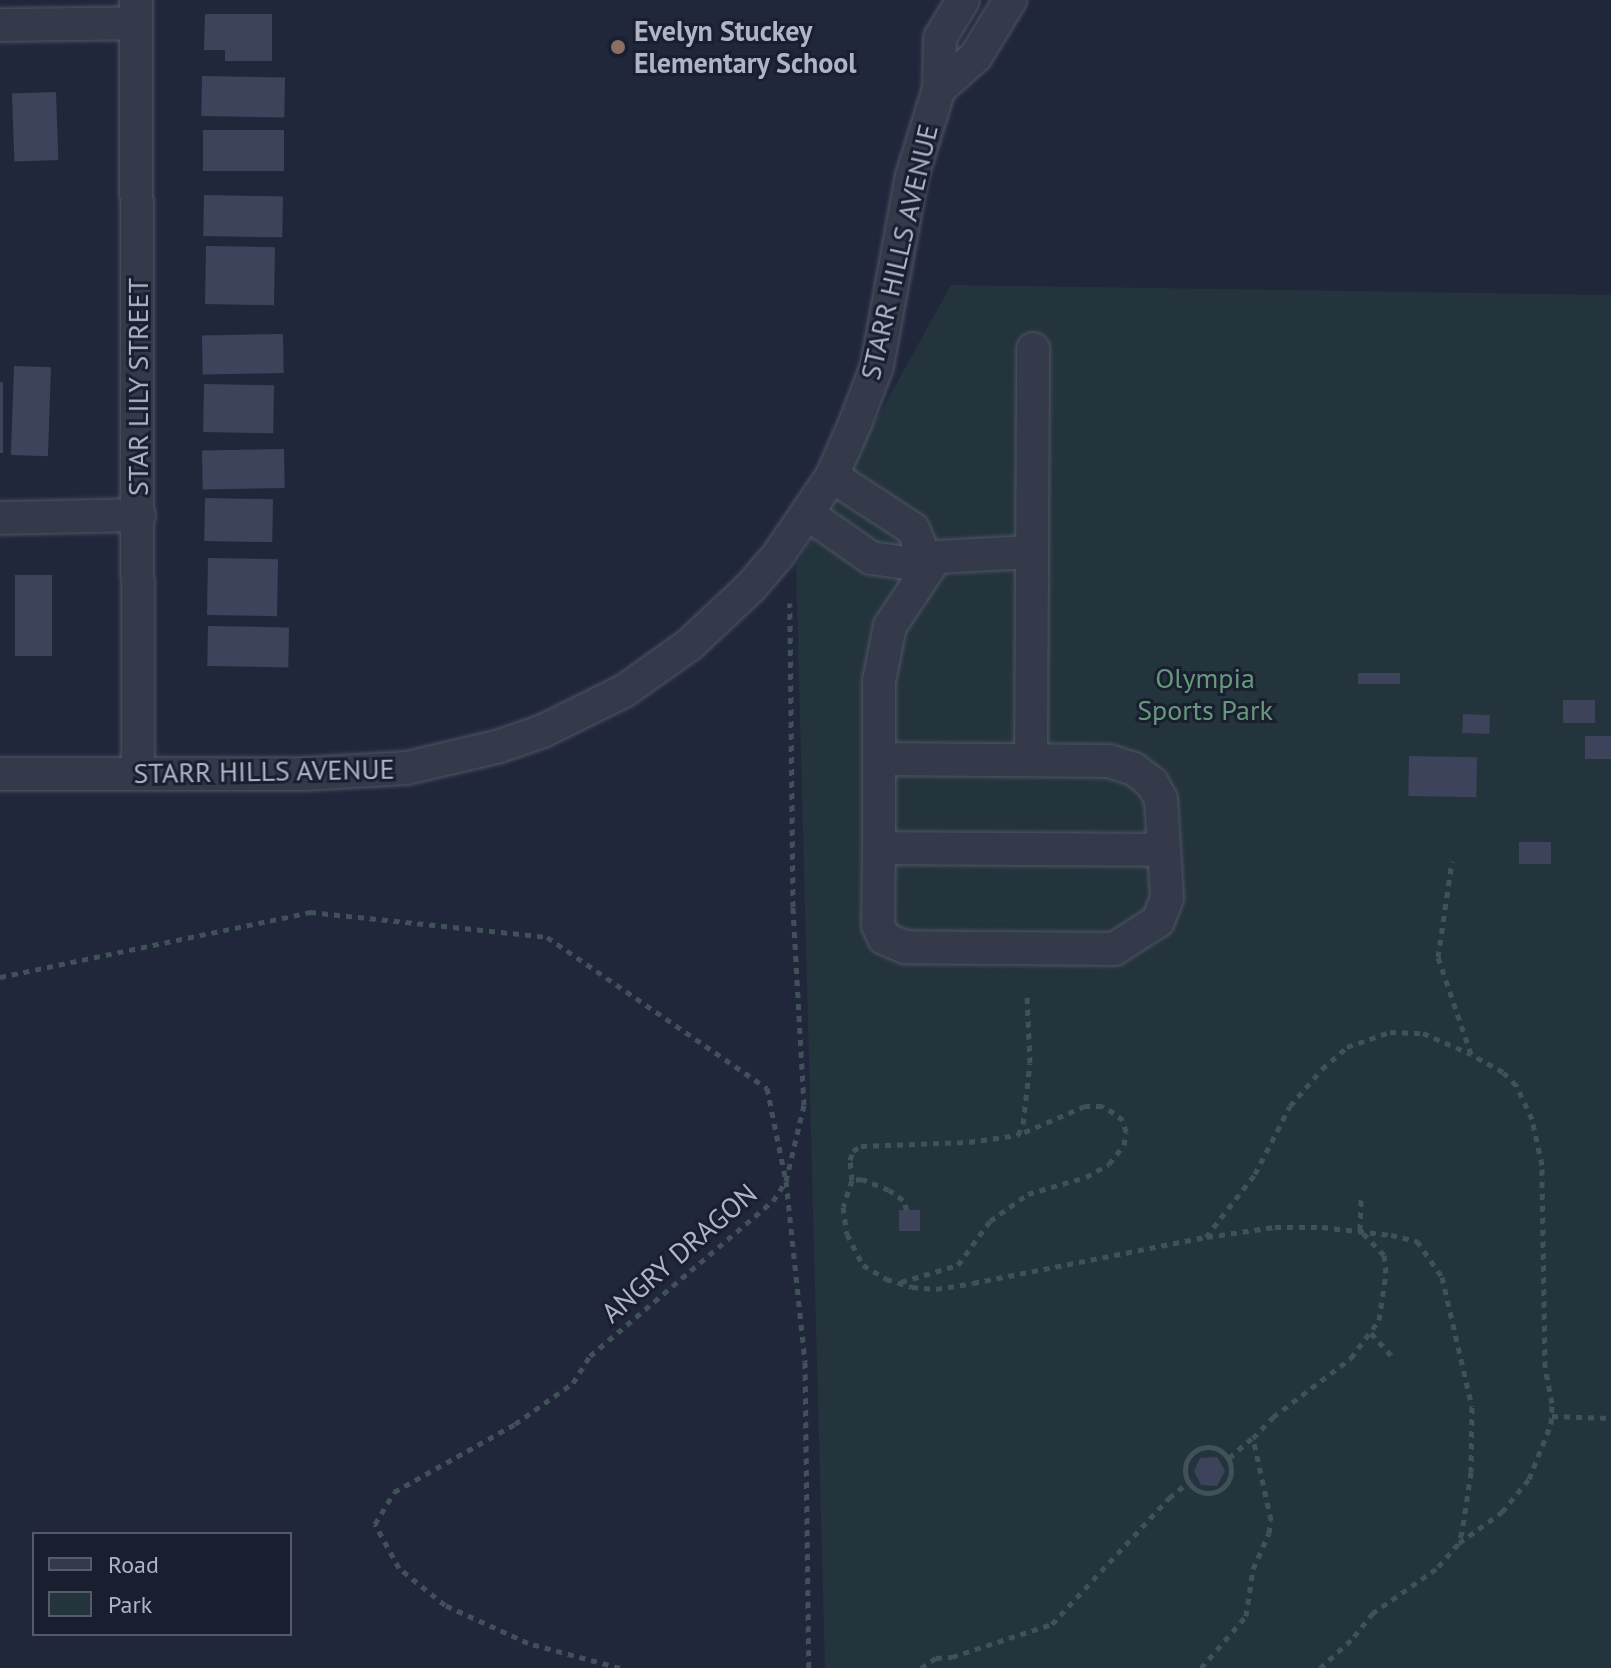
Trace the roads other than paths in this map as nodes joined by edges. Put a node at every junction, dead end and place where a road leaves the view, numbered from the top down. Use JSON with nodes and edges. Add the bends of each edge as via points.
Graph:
{"nodes":[{"id":1,"x":963,"y":0,"type":"edge"},
{"id":2,"x":1010,"y":0,"type":"edge"},
{"id":3,"x":136,"y":11,"type":"edge"},
{"id":4,"x":0,"y":25,"type":"edge"},
{"id":5,"x":939,"y":89,"type":"junction"},
{"id":6,"x":1033,"y":349,"type":"dead end"},
{"id":7,"x":832,"y":476,"type":"junction"},
{"id":8,"x":808,"y":514,"type":"junction"},
{"id":9,"x":139,"y":515,"type":"junction"},
{"id":10,"x":0,"y":518,"type":"edge"},
{"id":11,"x":1032,"y":552,"type":"junction"},
{"id":12,"x":928,"y":566,"type":"junction"},
{"id":13,"x":879,"y":759,"type":"junction"},
{"id":14,"x":1031,"y":760,"type":"junction"},
{"id":15,"x":0,"y":774,"type":"edge"},
{"id":16,"x":138,"y":774,"type":"junction"},
{"id":17,"x":879,"y":848,"type":"junction"},
{"id":18,"x":1164,"y":850,"type":"junction"}],
"edges":[{"from":1,"to":5,"type":"street","name":"STARR HILLS AVENUE","via":[[940,38]]},
{"from":2,"to":5,"type":"street","name":"STARR HILLS AVENUE","via":[[976,56]]},
{"from":3,"to":4,"type":"street"},
{"from":3,"to":9,"type":"street","name":"STAR LILY STREET"},
{"from":5,"to":7,"type":"street","name":"STARR HILLS AVENUE","via":[[912,176],[877,366]]},
{"from":6,"to":11,"type":"street"},
{"from":7,"to":8,"type":"street","name":"STARR HILLS AVENUE"},
{"from":7,"to":12,"type":"street","via":[[913,529]]},
{"from":8,"to":12,"type":"street","via":[[871,558]]},
{"from":8,"to":16,"type":"street","name":"STARR HILLS AVENUE","via":[[750,588],[689,645],[624,691],[543,731],[407,768]]},
{"from":9,"to":10,"type":"street"},
{"from":9,"to":16,"type":"street","name":"STAR LILY STREET"},
{"from":11,"to":12,"type":"street","via":[[936,557]]},
{"from":11,"to":14,"type":"street"},
{"from":12,"to":13,"type":"street","via":[[890,626],[879,681]]},
{"from":13,"to":14,"type":"street"},
{"from":13,"to":17,"type":"street"},
{"from":14,"to":18,"type":"street","via":[[1109,761],[1134,769],[1152,783],[1161,799]]},
{"from":15,"to":16,"type":"street","name":"STARR HILLS AVENUE"},
{"from":17,"to":18,"type":"street"},
{"from":17,"to":18,"type":"street","via":[[878,925],[884,938],[905,947],[1114,949],[1158,921],[1167,898]]}]}
